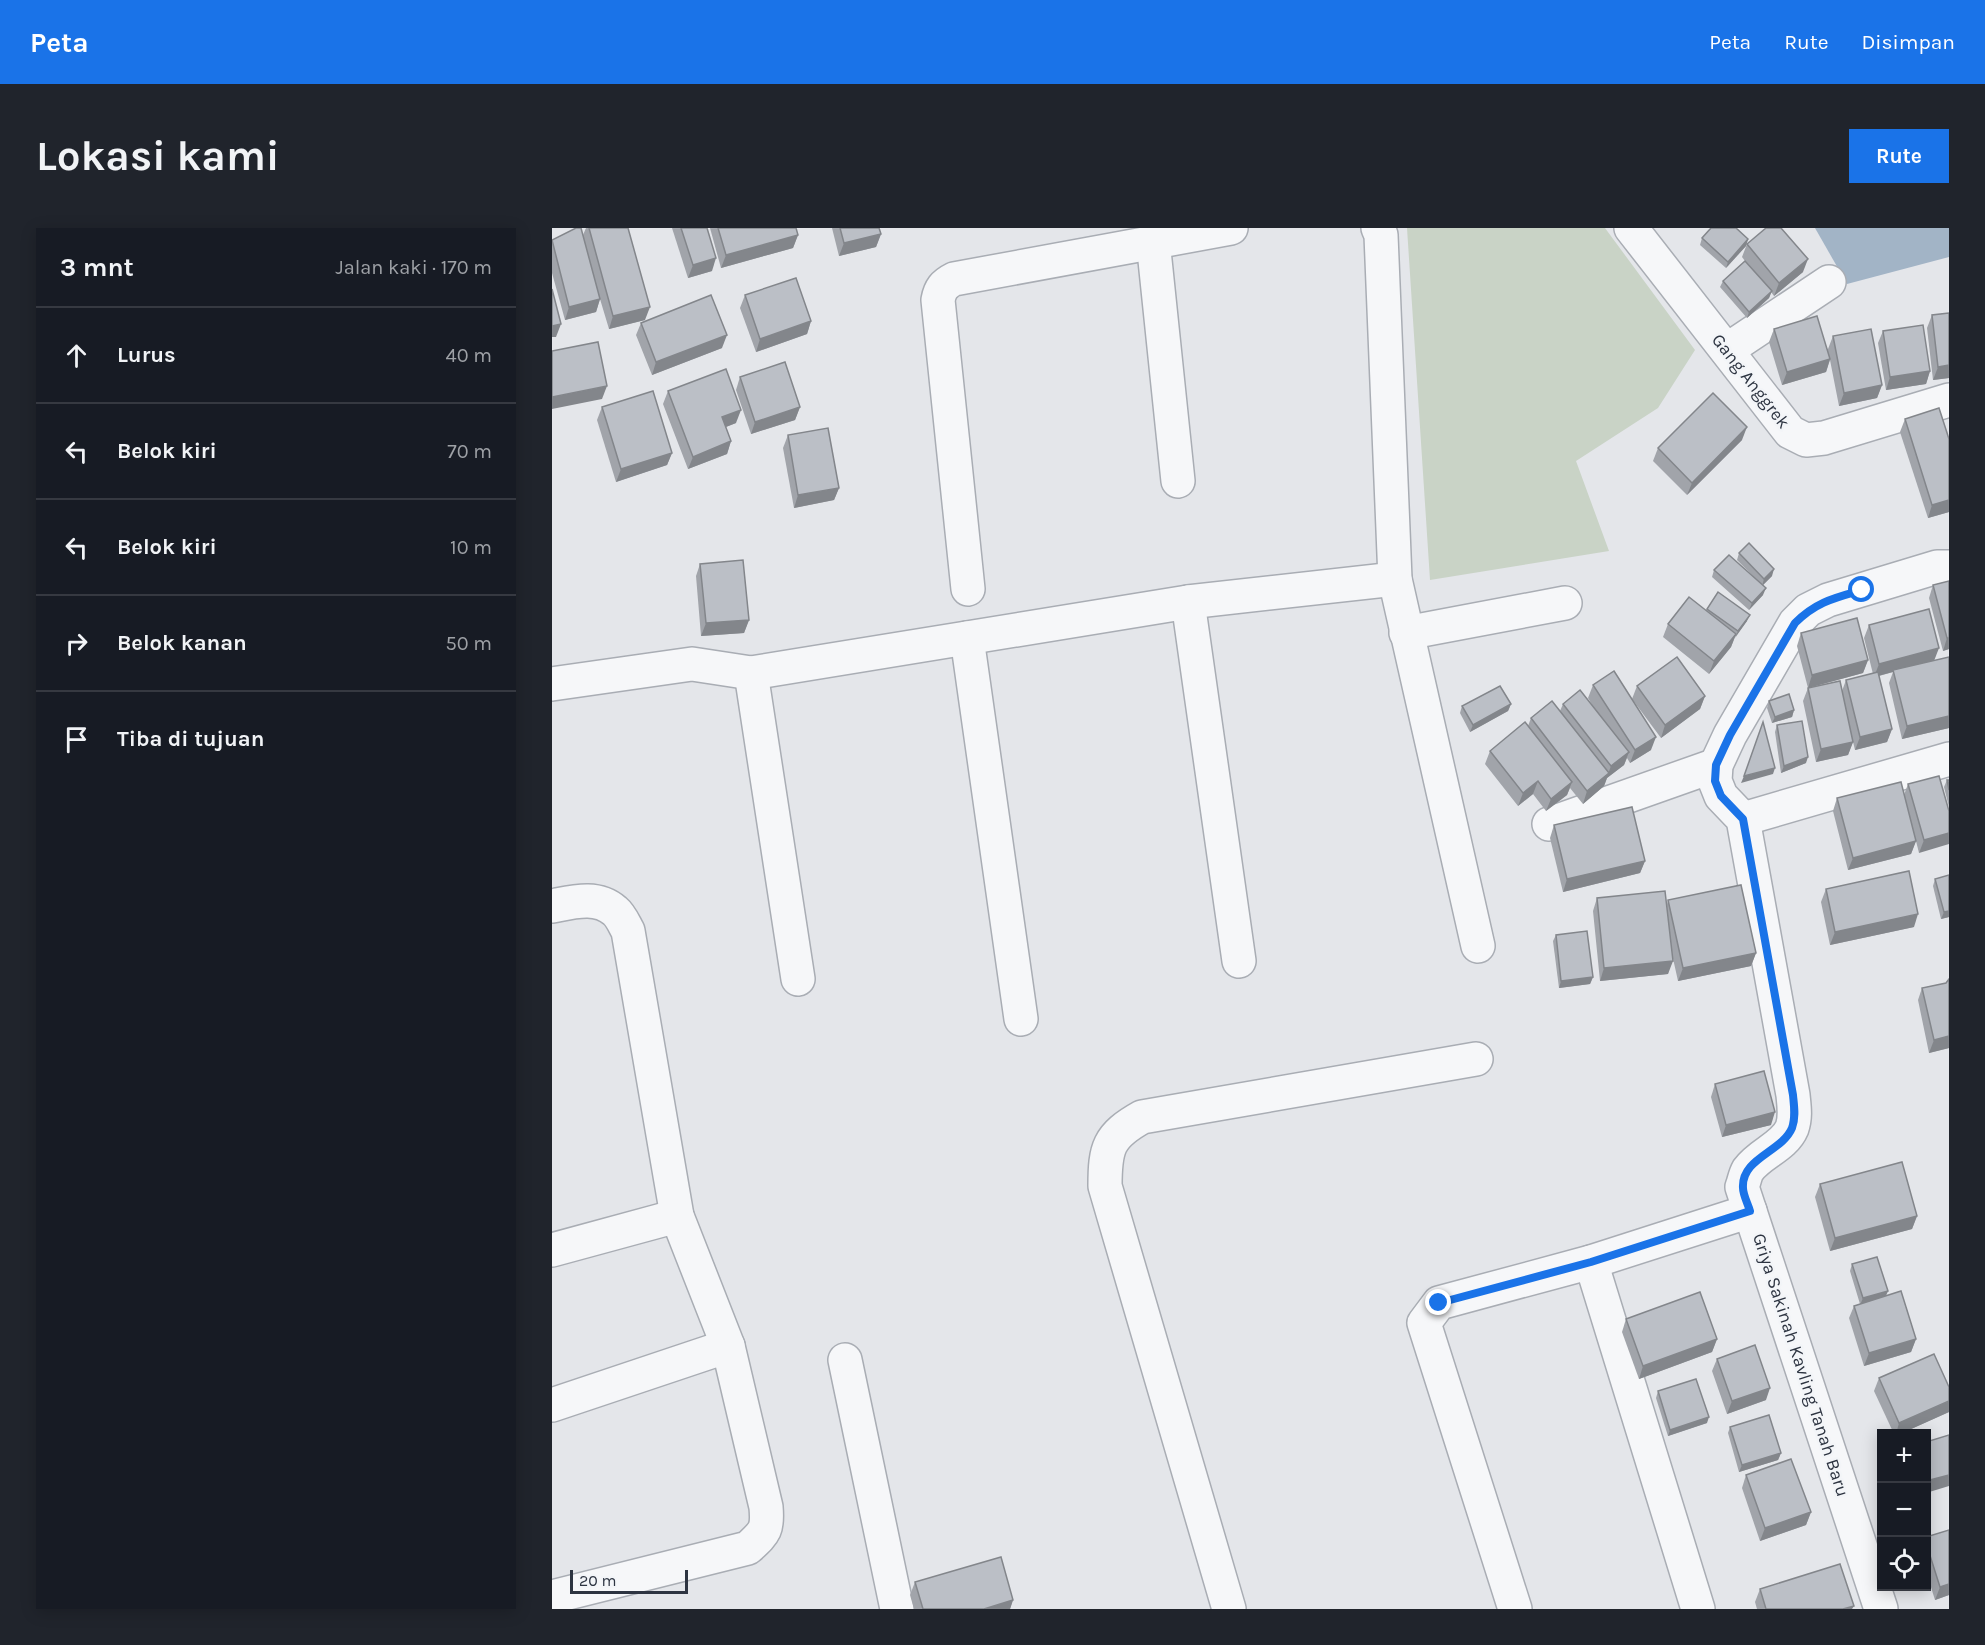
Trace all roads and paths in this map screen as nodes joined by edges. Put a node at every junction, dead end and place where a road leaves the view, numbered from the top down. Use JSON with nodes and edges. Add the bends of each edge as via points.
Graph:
{"nodes":[{"id":1,"x":1232,"y":228,"type":"edge"},
{"id":2,"x":1378,"y":228,"type":"edge"},
{"id":3,"x":1631,"y":228,"type":"edge"},
{"id":4,"x":1154,"y":241,"type":"junction"},
{"id":5,"x":1829,"y":282,"type":"dead end"},
{"id":6,"x":1727,"y":350,"type":"junction"},
{"id":7,"x":1949,"y":400,"type":"edge"},
{"id":8,"x":1178,"y":481,"type":"dead end"},
{"id":9,"x":1949,"y":567,"type":"edge"},
{"id":10,"x":1395,"y":579,"type":"junction"},
{"id":11,"x":968,"y":589,"type":"dead end"},
{"id":12,"x":1188,"y":602,"type":"junction"},
{"id":13,"x":1565,"y":603,"type":"dead end"},
{"id":14,"x":1406,"y":633,"type":"junction"},
{"id":15,"x":968,"y":638,"type":"junction"},
{"id":16,"x":751,"y":673,"type":"junction"},
{"id":17,"x":552,"y":684,"type":"edge"},
{"id":18,"x":1949,"y":759,"type":"edge"},
{"id":19,"x":1716,"y":765,"type":"junction"},
{"id":20,"x":1743,"y":819,"type":"junction"},
{"id":21,"x":1549,"y":824,"type":"dead end"},
{"id":22,"x":552,"y":906,"type":"edge"},
{"id":23,"x":1478,"y":946,"type":"dead end"},
{"id":24,"x":1239,"y":960,"type":"dead end"},
{"id":25,"x":798,"y":979,"type":"dead end"},
{"id":26,"x":1021,"y":1019,"type":"dead end"},
{"id":27,"x":1476,"y":1059,"type":"dead end"},
{"id":28,"x":1750,"y":1211,"type":"junction"},
{"id":29,"x":677,"y":1215,"type":"junction"},
{"id":30,"x":552,"y":1250,"type":"edge"},
{"id":31,"x":1591,"y":1262,"type":"junction"},
{"id":32,"x":728,"y":1346,"type":"junction"},
{"id":33,"x":844,"y":1360,"type":"dead end"},
{"id":34,"x":552,"y":1405,"type":"edge"},
{"id":35,"x":552,"y":1596,"type":"edge"},
{"id":36,"x":897,"y":1609,"type":"edge"},
{"id":37,"x":1229,"y":1609,"type":"edge"},
{"id":38,"x":1515,"y":1609,"type":"edge"},
{"id":39,"x":1698,"y":1609,"type":"edge"},
{"id":40,"x":1881,"y":1609,"type":"edge"}],
"edges":[{"from":1,"to":4,"type":"street"},
{"from":2,"to":10,"type":"street"},
{"from":3,"to":6,"type":"street","name":"Gang Anggrek"},
{"from":4,"to":8,"type":"street"},
{"from":4,"to":11,"type":"street","via":[[954,279],[940,290]]},
{"from":5,"to":6,"type":"street"},
{"from":6,"to":7,"type":"street","name":"Gang Anggrek","via":[[1790,432],[1806,440]]},
{"from":9,"to":19,"type":"street","via":[[1937,567],[1808,610],[1795,623]]},
{"from":10,"to":12,"type":"street"},
{"from":10,"to":14,"type":"street"},
{"from":12,"to":15,"type":"street"},
{"from":12,"to":24,"type":"street"},
{"from":13,"to":14,"type":"street"},
{"from":14,"to":23,"type":"street"},
{"from":15,"to":16,"type":"street"},
{"from":15,"to":26,"type":"street"},
{"from":16,"to":17,"type":"street","via":[[692,664]]},
{"from":16,"to":25,"type":"street"},
{"from":18,"to":20,"type":"street"},
{"from":19,"to":20,"type":"street","via":[[1715,781],[1721,796]]},
{"from":19,"to":21,"type":"street"},
{"from":20,"to":28,"type":"street","name":"Griya Sakinah Kavling Tanah Baru","via":[[1795,1113],[1785,1139],[1747,1172],[1743,1187]]},
{"from":22,"to":29,"type":"street","via":[[602,902],[617,912],[628,931]]},
{"from":27,"to":37,"type":"street","via":[[1142,1117],[1123,1127],[1111,1142],[1105,1158],[1105,1186]]},
{"from":28,"to":31,"type":"street"},
{"from":28,"to":40,"type":"street","name":"Griya Sakinah Kavling Tanah Baru"},
{"from":29,"to":30,"type":"street"},
{"from":29,"to":32,"type":"street"},
{"from":31,"to":38,"type":"street","via":[[1439,1303],[1424,1323]]},
{"from":31,"to":39,"type":"street"},
{"from":32,"to":34,"type":"street"},
{"from":32,"to":35,"type":"street","via":[[766,1507],[768,1525],[760,1537],[748,1548]]},
{"from":33,"to":36,"type":"street"}]}
